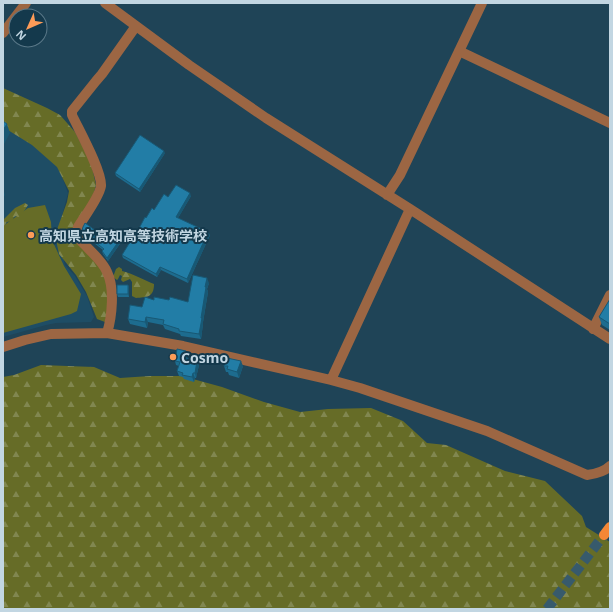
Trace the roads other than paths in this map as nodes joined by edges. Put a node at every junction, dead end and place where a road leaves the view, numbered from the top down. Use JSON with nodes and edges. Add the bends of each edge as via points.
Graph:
{"nodes":[{"id":1,"x":105,"y":3,"type":"edge"},
{"id":2,"x":482,"y":3,"type":"edge"},
{"id":3,"x":136,"y":26,"type":"junction"},
{"id":4,"x":459,"y":51,"type":"junction"},
{"id":5,"x":610,"y":123,"type":"edge"},
{"id":6,"x":387,"y":195,"type":"junction"},
{"id":7,"x":410,"y":209,"type":"junction"},
{"id":8,"x":610,"y":295,"type":"edge"},
{"id":9,"x":593,"y":329,"type":"junction"},
{"id":10,"x":107,"y":333,"type":"junction"},
{"id":11,"x":610,"y":339,"type":"edge"},
{"id":12,"x":3,"y":347,"type":"edge"},
{"id":13,"x":331,"y":380,"type":"junction"},
{"id":14,"x":610,"y":466,"type":"edge"}],
"edges":[{"from":1,"to":3,"type":"street"},
{"from":2,"to":4,"type":"street"},
{"from":3,"to":6,"type":"street","via":[[266,118]]},
{"from":3,"to":10,"type":"street","via":[[72,111],[100,178],[98,194],[76,231],[109,276],[112,303]]},
{"from":4,"to":5,"type":"street"},
{"from":4,"to":6,"type":"street","via":[[400,175]]},
{"from":6,"to":7,"type":"street"},
{"from":7,"to":9,"type":"street"},
{"from":7,"to":13,"type":"street"},
{"from":8,"to":9,"type":"street"},
{"from":9,"to":11,"type":"street"},
{"from":10,"to":12,"type":"street","via":[[51,334]]},
{"from":10,"to":13,"type":"street","via":[[183,346]]},
{"from":13,"to":14,"type":"street","via":[[487,431],[587,475],[597,474]]}]}
